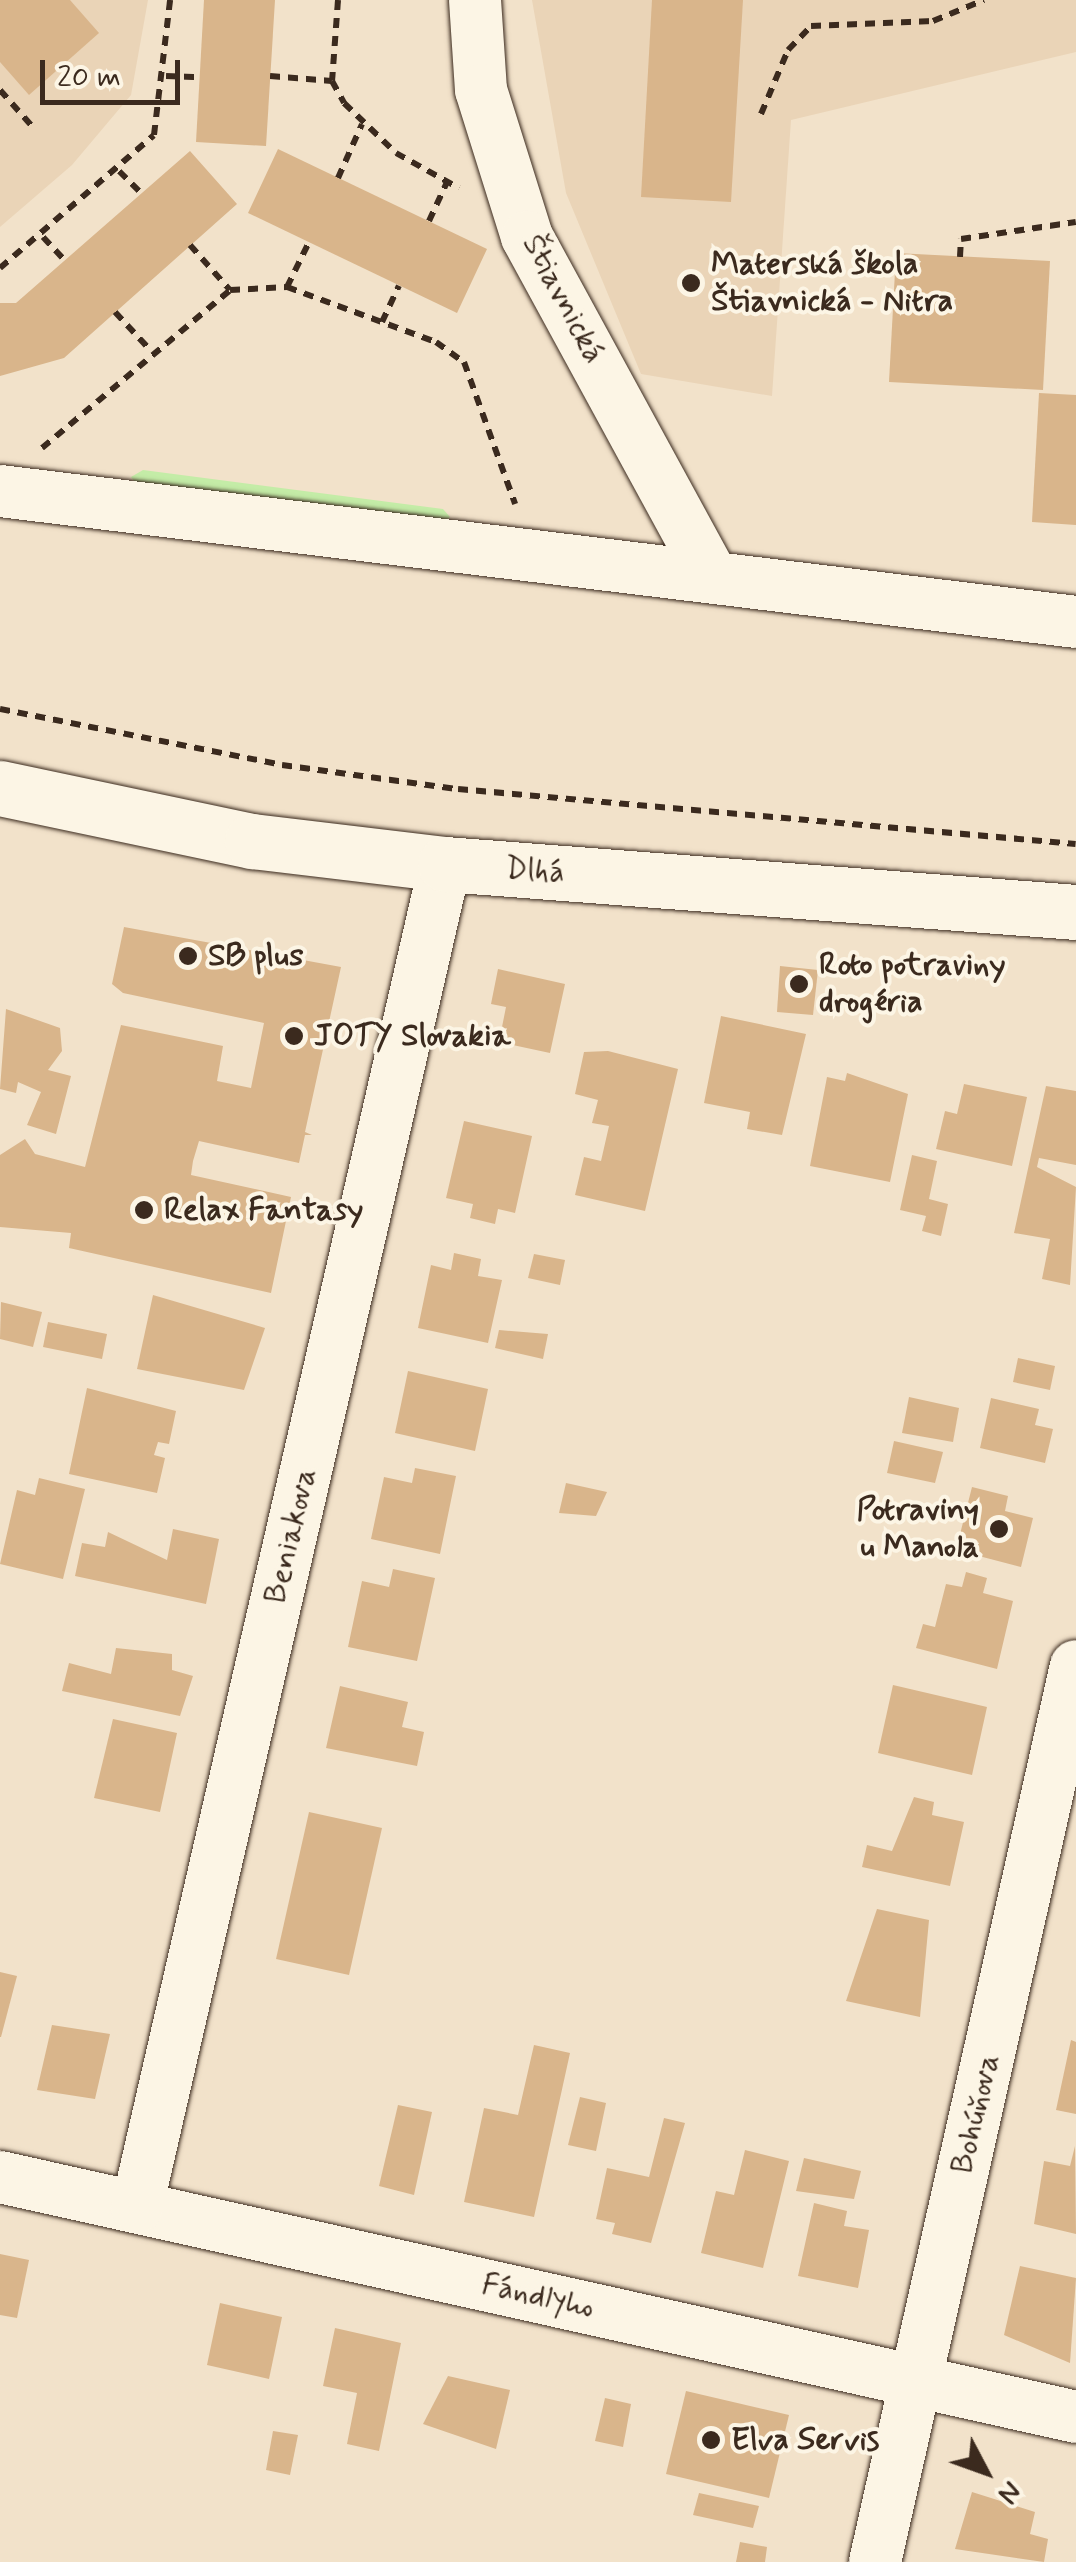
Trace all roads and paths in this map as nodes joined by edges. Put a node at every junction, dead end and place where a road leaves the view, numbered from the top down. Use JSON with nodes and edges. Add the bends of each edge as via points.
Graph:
{"nodes":[{"id":1,"x":170,"y":0,"type":"edge"},
{"id":2,"x":338,"y":0,"type":"edge"},
{"id":3,"x":475,"y":0,"type":"edge"},
{"id":4,"x":984,"y":0,"type":"edge"},
{"id":5,"x":166,"y":76,"type":"junction"},
{"id":6,"x":200,"y":76,"type":"dead end"},
{"id":7,"x":270,"y":76,"type":"dead end"},
{"id":8,"x":332,"y":81,"type":"junction"},
{"id":9,"x":0,"y":90,"type":"edge"},
{"id":10,"x":761,"y":114,"type":"dead end"},
{"id":11,"x":362,"y":124,"type":"junction"},
{"id":12,"x":32,"y":126,"type":"dead end"},
{"id":13,"x":119,"y":170,"type":"junction"},
{"id":14,"x":338,"y":178,"type":"dead end"},
{"id":15,"x":448,"y":181,"type":"junction"},
{"id":16,"x":469,"y":193,"type":"dead end"},
{"id":17,"x":142,"y":194,"type":"dead end"},
{"id":18,"x":428,"y":221,"type":"dead end"},
{"id":19,"x":1076,"y":222,"type":"edge"},
{"id":20,"x":43,"y":236,"type":"junction"},
{"id":21,"x":309,"y":242,"type":"dead end"},
{"id":22,"x":190,"y":245,"type":"dead end"},
{"id":23,"x":960,"y":256,"type":"dead end"},
{"id":24,"x":64,"y":260,"type":"dead end"},
{"id":25,"x":0,"y":268,"type":"edge"},
{"id":26,"x":399,"y":286,"type":"dead end"},
{"id":27,"x":288,"y":288,"type":"junction"},
{"id":28,"x":230,"y":290,"type":"junction"},
{"id":29,"x":115,"y":312,"type":"dead end"},
{"id":30,"x":382,"y":322,"type":"junction"},
{"id":31,"x":152,"y":352,"type":"junction"},
{"id":32,"x":37,"y":453,"type":"dead end"},
{"id":33,"x":0,"y":491,"type":"edge"},
{"id":34,"x":522,"y":524,"type":"dead end"},
{"id":35,"x":712,"y":576,"type":"junction"},
{"id":36,"x":1076,"y":622,"type":"edge"},
{"id":37,"x":0,"y":708,"type":"edge"},
{"id":38,"x":0,"y":788,"type":"edge"},
{"id":39,"x":1076,"y":844,"type":"edge"},
{"id":40,"x":445,"y":864,"type":"junction"},
{"id":41,"x":1076,"y":912,"type":"edge"},
{"id":42,"x":1076,"y":1666,"type":"edge"},
{"id":43,"x":0,"y":2177,"type":"edge"},
{"id":44,"x":137,"y":2208,"type":"junction"},
{"id":45,"x":916,"y":2380,"type":"junction"},
{"id":46,"x":1076,"y":2417,"type":"edge"},
{"id":47,"x":875,"y":2562,"type":"edge"}],
"edges":[{"from":1,"to":5,"type":"path"},
{"from":2,"to":8,"type":"path"},
{"from":3,"to":35,"type":"street","name":"Štiavnická","via":[[481,90],[527,237]]},
{"from":4,"to":10,"type":"path","via":[[933,21],[811,26],[788,50]]},
{"from":5,"to":6,"type":"path"},
{"from":5,"to":13,"type":"path","via":[[154,135]]},
{"from":7,"to":8,"type":"path"},
{"from":8,"to":11,"type":"path"},
{"from":9,"to":12,"type":"path"},
{"from":11,"to":14,"type":"path"},
{"from":11,"to":15,"type":"path"},
{"from":13,"to":17,"type":"path"},
{"from":13,"to":20,"type":"path"},
{"from":15,"to":16,"type":"path"},
{"from":15,"to":18,"type":"path"},
{"from":19,"to":23,"type":"path","via":[[961,239]]},
{"from":20,"to":24,"type":"path"},
{"from":20,"to":25,"type":"path"},
{"from":21,"to":27,"type":"path"},
{"from":22,"to":28,"type":"path"},
{"from":26,"to":30,"type":"path"},
{"from":27,"to":28,"type":"path"},
{"from":27,"to":30,"type":"path"},
{"from":28,"to":31,"type":"path"},
{"from":29,"to":31,"type":"path"},
{"from":30,"to":34,"type":"path","via":[[464,362]]},
{"from":31,"to":32,"type":"path"},
{"from":33,"to":35,"type":"street"},
{"from":35,"to":36,"type":"street"},
{"from":37,"to":39,"type":"path","via":[[282,765],[458,788]]},
{"from":38,"to":40,"type":"street","name":"Dlhá","via":[[252,841]]},
{"from":40,"to":41,"type":"street","name":"Dlhá"},
{"from":40,"to":44,"type":"street","name":"Beniakova"},
{"from":42,"to":45,"type":"street","name":"Bohúňova"},
{"from":43,"to":44,"type":"street","name":"Fándlyho"},
{"from":44,"to":45,"type":"street","name":"Fándlyho"},
{"from":45,"to":46,"type":"street","name":"Fándlyho"},
{"from":45,"to":47,"type":"street","name":"Bohúňova"}]}
